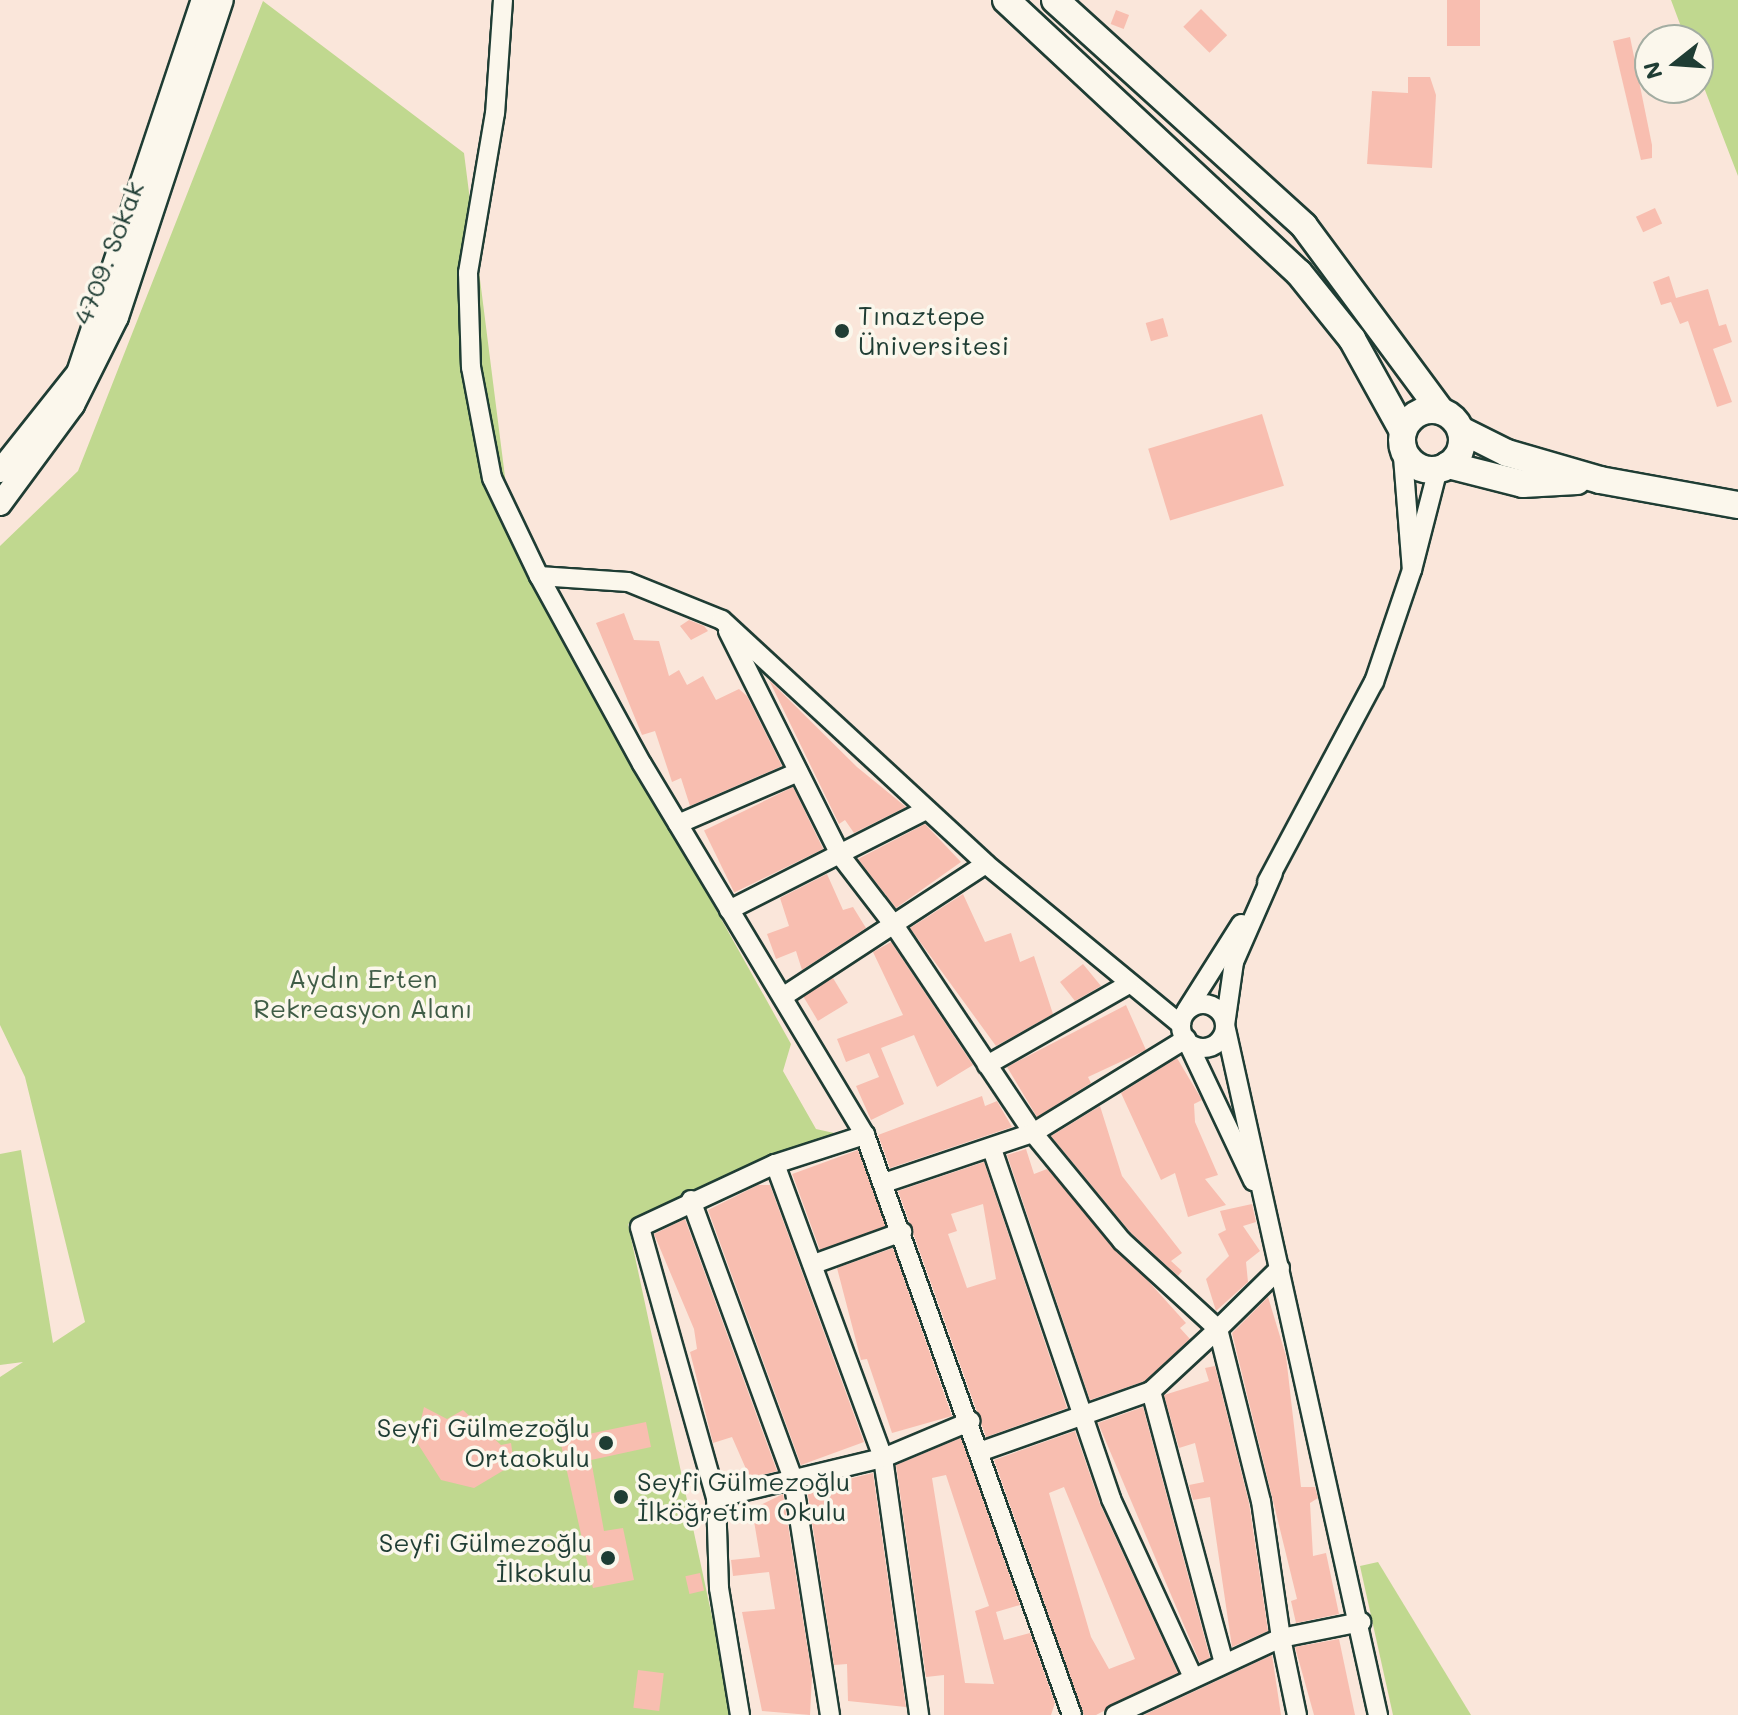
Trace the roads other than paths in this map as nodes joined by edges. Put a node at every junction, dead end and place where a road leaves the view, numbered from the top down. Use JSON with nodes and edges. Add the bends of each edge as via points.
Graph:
{"nodes":[{"id":1,"x":203,"y":0,"type":"edge"},
{"id":2,"x":222,"y":0,"type":"edge"},
{"id":3,"x":503,"y":0,"type":"edge"},
{"id":4,"x":1006,"y":0,"type":"edge"},
{"id":5,"x":1055,"y":0,"type":"edge"},
{"id":6,"x":1441,"y":411,"type":"junction"},
{"id":7,"x":1461,"y":430,"type":"junction"},
{"id":8,"x":1402,"y":438,"type":"junction"},
{"id":9,"x":1443,"y":467,"type":"junction"},
{"id":10,"x":0,"y":471,"type":"edge"},
{"id":11,"x":1600,"y":480,"type":"junction"},
{"id":12,"x":0,"y":504,"type":"edge"},
{"id":13,"x":1738,"y":505,"type":"edge"},
{"id":14,"x":1412,"y":570,"type":"junction"},
{"id":15,"x":539,"y":576,"type":"junction"},
{"id":16,"x":722,"y":620,"type":"junction"},
{"id":17,"x":798,"y":772,"type":"junction"},
{"id":18,"x":926,"y":810,"type":"junction"},
{"id":19,"x":678,"y":824,"type":"junction"},
{"id":20,"x":840,"y":855,"type":"junction"},
{"id":21,"x":986,"y":864,"type":"junction"},
{"id":22,"x":1273,"y":873,"type":"junction"},
{"id":23,"x":729,"y":910,"type":"junction"},
{"id":24,"x":894,"y":925,"type":"junction"},
{"id":25,"x":1129,"y":984,"type":"junction"},
{"id":26,"x":784,"y":996,"type":"junction"},
{"id":27,"x":1184,"y":1025,"type":"junction"},
{"id":28,"x":1225,"y":1025,"type":"junction"},
{"id":29,"x":987,"y":1065,"type":"junction"},
{"id":30,"x":1033,"y":1133,"type":"junction"},
{"id":31,"x":865,"y":1135,"type":"junction"},
{"id":32,"x":992,"y":1149,"type":"junction"},
{"id":33,"x":775,"y":1164,"type":"junction"},
{"id":34,"x":884,"y":1183,"type":"junction"},
{"id":35,"x":691,"y":1200,"type":"junction"},
{"id":36,"x":1272,"y":1223,"type":"junction"},
{"id":37,"x":902,"y":1232,"type":"junction"},
{"id":38,"x":814,"y":1264,"type":"junction"},
{"id":39,"x":1280,"y":1268,"type":"junction"},
{"id":40,"x":1218,"y":1329,"type":"junction"},
{"id":41,"x":1151,"y":1391,"type":"junction"},
{"id":42,"x":1084,"y":1412,"type":"junction"},
{"id":43,"x":971,"y":1421,"type":"junction"},
{"id":44,"x":982,"y":1451,"type":"junction"},
{"id":45,"x":883,"y":1458,"type":"junction"},
{"id":46,"x":793,"y":1479,"type":"junction"},
{"id":47,"x":716,"y":1498,"type":"junction"},
{"id":48,"x":1361,"y":1622,"type":"junction"},
{"id":49,"x":1281,"y":1638,"type":"junction"},
{"id":50,"x":1223,"y":1660,"type":"junction"},
{"id":51,"x":1193,"y":1677,"type":"junction"},
{"id":52,"x":740,"y":1715,"type":"edge"},
{"id":53,"x":830,"y":1715,"type":"edge"},
{"id":54,"x":919,"y":1715,"type":"edge"},
{"id":55,"x":1072,"y":1715,"type":"edge"},
{"id":56,"x":1115,"y":1715,"type":"edge"},
{"id":57,"x":1297,"y":1715,"type":"edge"},
{"id":58,"x":1378,"y":1715,"type":"edge"}],
"edges":[{"from":1,"to":10,"type":"street","name":"4709. Sokak","via":[[78,373]]},
{"from":2,"to":12,"type":"street","name":"4709. Sokak","via":[[117,317],[73,405]]},
{"from":3,"to":15,"type":"street","via":[[495,113],[468,273],[471,367],[492,478]]},
{"from":4,"to":8,"type":"main road","via":[[1299,273],[1352,339]]},
{"from":5,"to":6,"type":"main road","via":[[1304,226]]},
{"from":6,"to":7,"type":"main road"},
{"from":6,"to":8,"type":"main road","via":[[1414,415]]},
{"from":7,"to":9,"type":"main road","via":[[1460,450]]},
{"from":7,"to":11,"type":"main road","via":[[1507,453]]},
{"from":8,"to":9,"type":"main road","via":[[1411,462]]},
{"from":8,"to":14,"type":"street"},
{"from":9,"to":11,"type":"main road","via":[[1523,484]]},
{"from":9,"to":14,"type":"street"},
{"from":11,"to":13,"type":"main road"},
{"from":14,"to":22,"type":"street","via":[[1374,682]]},
{"from":15,"to":16,"type":"street","via":[[628,582]]},
{"from":15,"to":19,"type":"street"},
{"from":16,"to":17,"type":"street"},
{"from":16,"to":18,"type":"street"},
{"from":17,"to":19,"type":"street"},
{"from":17,"to":20,"type":"street"},
{"from":18,"to":20,"type":"street"},
{"from":18,"to":21,"type":"street"},
{"from":19,"to":23,"type":"street"},
{"from":20,"to":23,"type":"street"},
{"from":20,"to":24,"type":"street"},
{"from":21,"to":24,"type":"street"},
{"from":21,"to":25,"type":"street"},
{"from":22,"to":27,"type":"street"},
{"from":22,"to":28,"type":"street","via":[[1234,962]]},
{"from":23,"to":26,"type":"street"},
{"from":24,"to":26,"type":"street"},
{"from":24,"to":29,"type":"street"},
{"from":25,"to":27,"type":"street"},
{"from":25,"to":29,"type":"street"},
{"from":26,"to":31,"type":"street"},
{"from":27,"to":28,"type":"street","via":[[1206,1004]]},
{"from":27,"to":28,"type":"street","via":[[1210,1046]]},
{"from":27,"to":30,"type":"street"},
{"from":27,"to":36,"type":"street"},
{"from":28,"to":36,"type":"street"},
{"from":29,"to":30,"type":"street"},
{"from":30,"to":32,"type":"street"},
{"from":30,"to":40,"type":"street","via":[[1122,1241]]},
{"from":31,"to":33,"type":"street"},
{"from":31,"to":34,"type":"street"},
{"from":32,"to":34,"type":"street"},
{"from":32,"to":42,"type":"street"},
{"from":33,"to":35,"type":"street"},
{"from":33,"to":38,"type":"street"},
{"from":34,"to":37,"type":"street"},
{"from":35,"to":46,"type":"street"},
{"from":35,"to":47,"type":"street","via":[[640,1227]]},
{"from":36,"to":39,"type":"street"},
{"from":37,"to":38,"type":"street"},
{"from":37,"to":43,"type":"street"},
{"from":38,"to":45,"type":"street"},
{"from":39,"to":40,"type":"street"},
{"from":39,"to":48,"type":"street"},
{"from":40,"to":41,"type":"street"},
{"from":40,"to":49,"type":"street","via":[[1261,1501]]},
{"from":41,"to":42,"type":"street"},
{"from":41,"to":50,"type":"street"},
{"from":42,"to":44,"type":"street"},
{"from":42,"to":51,"type":"street","via":[[1111,1499]]},
{"from":43,"to":44,"type":"street"},
{"from":43,"to":45,"type":"street"},
{"from":44,"to":55,"type":"street"},
{"from":45,"to":46,"type":"street"},
{"from":45,"to":54,"type":"street"},
{"from":46,"to":47,"type":"street"},
{"from":46,"to":53,"type":"street"},
{"from":47,"to":52,"type":"street","via":[[719,1588]]},
{"from":48,"to":49,"type":"street"},
{"from":48,"to":58,"type":"street"},
{"from":49,"to":50,"type":"street"},
{"from":49,"to":57,"type":"street"},
{"from":50,"to":51,"type":"street"},
{"from":51,"to":56,"type":"street"}]}
